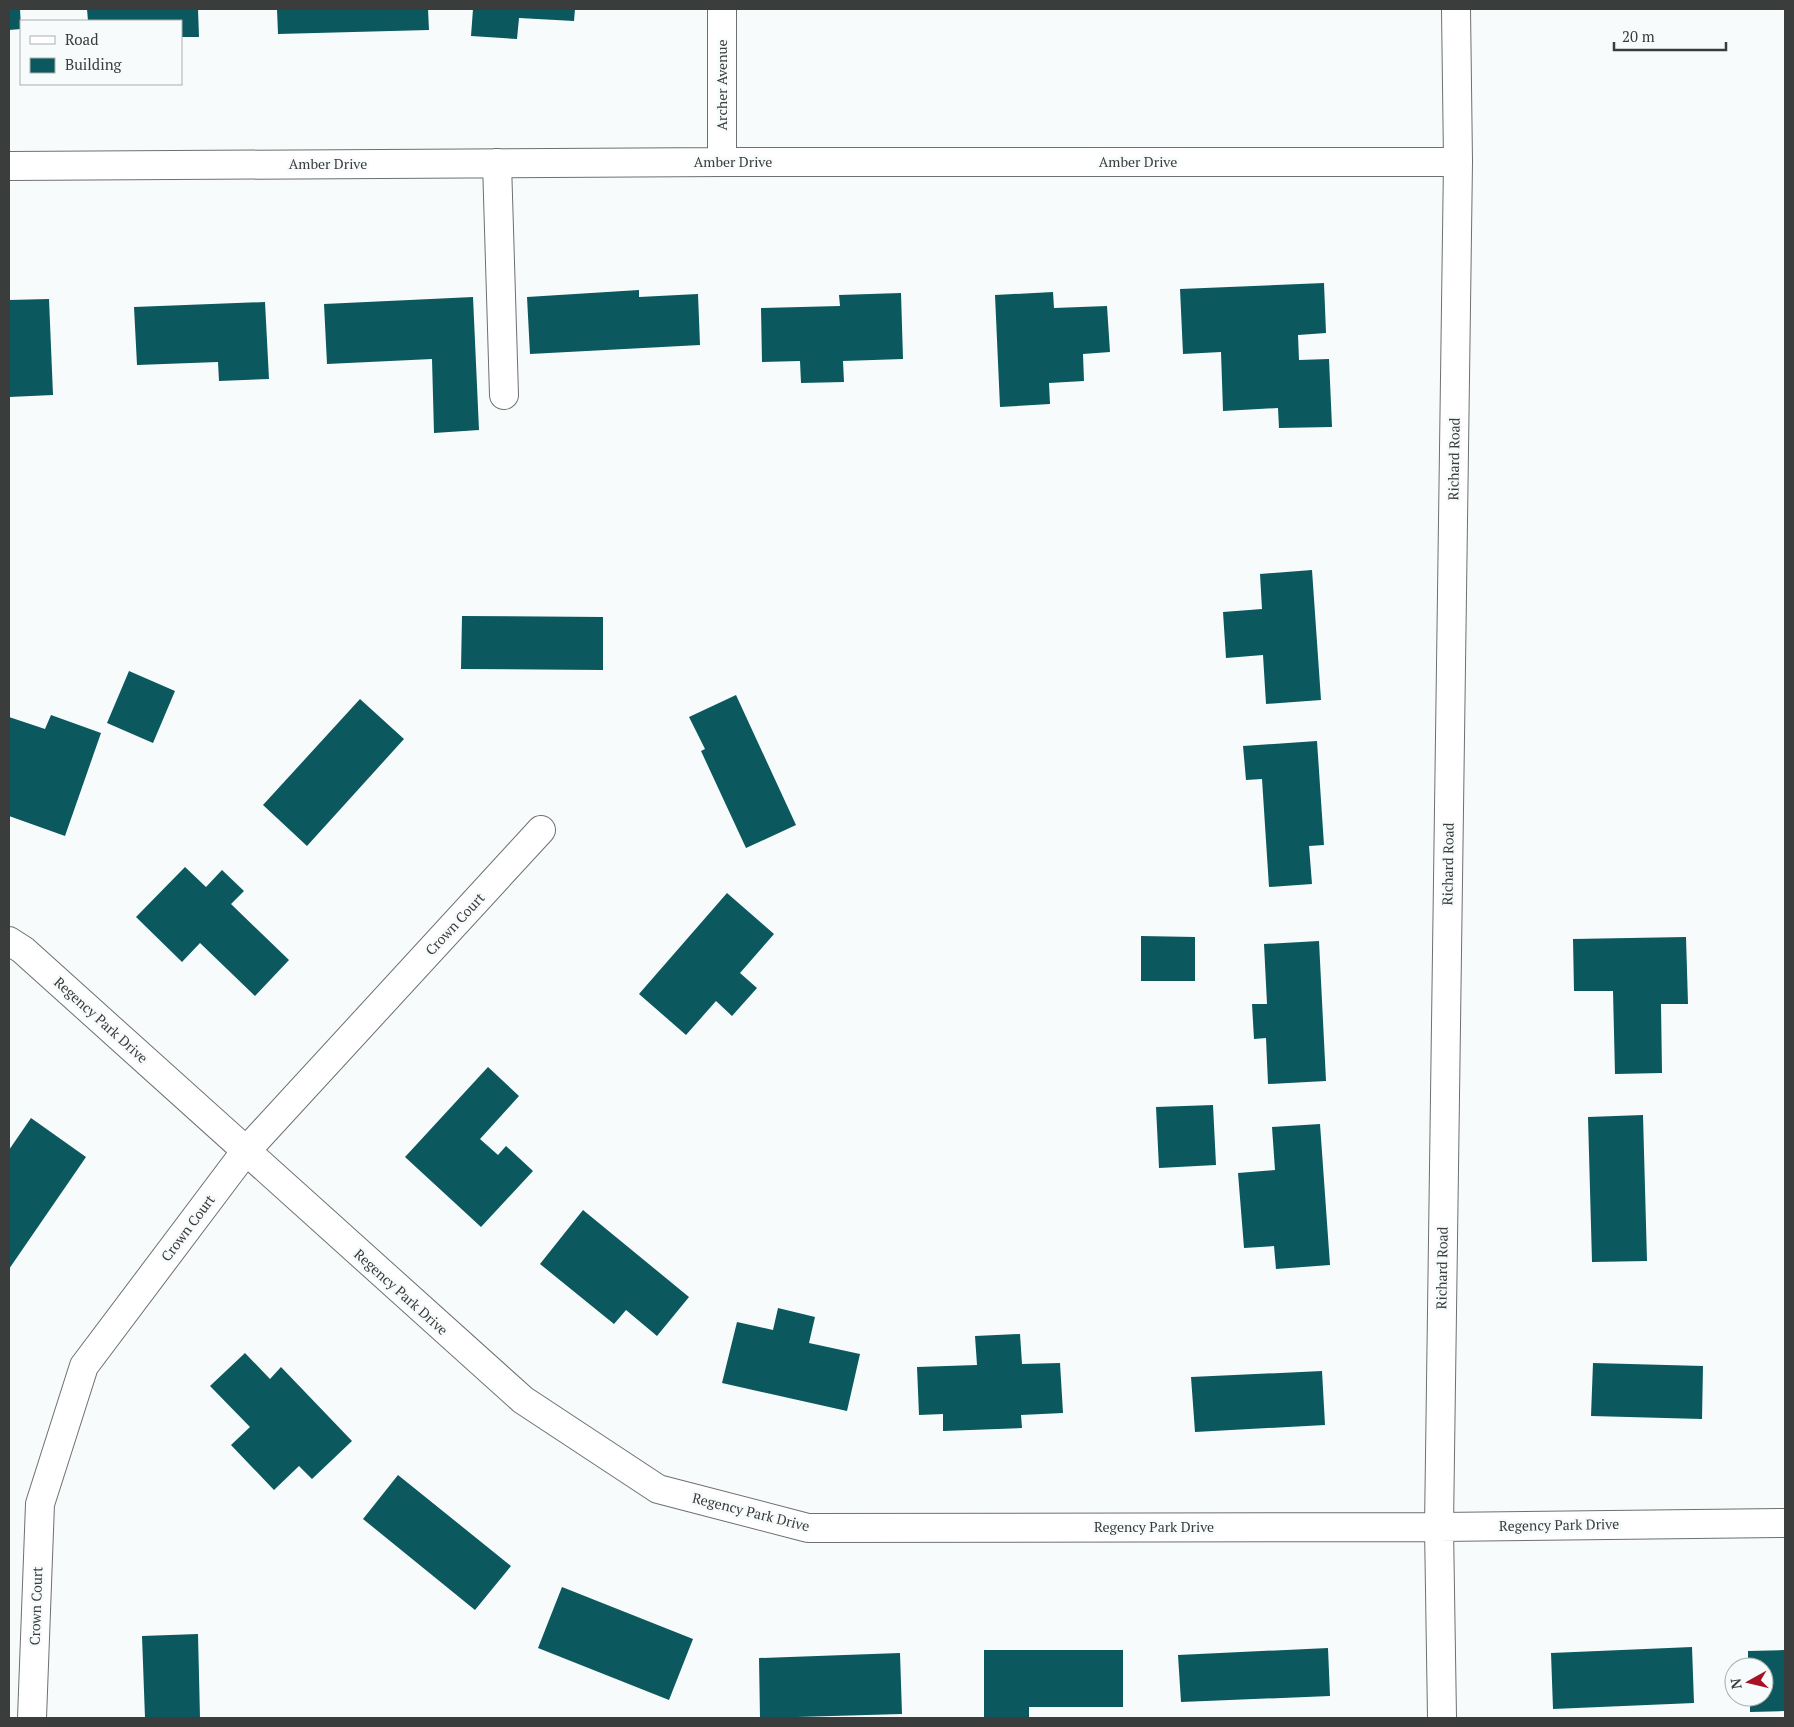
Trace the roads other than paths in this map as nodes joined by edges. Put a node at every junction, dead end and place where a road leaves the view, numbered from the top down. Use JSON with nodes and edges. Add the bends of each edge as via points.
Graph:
{"nodes":[{"id":1,"x":722,"y":9,"type":"edge"},
{"id":2,"x":1456,"y":9,"type":"edge"},
{"id":3,"x":722,"y":162,"type":"junction"},
{"id":4,"x":1458,"y":162,"type":"junction"},
{"id":5,"x":497,"y":163,"type":"junction"},
{"id":6,"x":9,"y":166,"type":"edge"},
{"id":7,"x":504,"y":395,"type":"dead end"},
{"id":8,"x":541,"y":830,"type":"dead end"},
{"id":9,"x":9,"y":941,"type":"edge"},
{"id":10,"x":245,"y":1152,"type":"junction"},
{"id":11,"x":1785,"y":1523,"type":"edge"},
{"id":12,"x":1439,"y":1527,"type":"junction"},
{"id":13,"x":32,"y":1718,"type":"edge"},
{"id":14,"x":1442,"y":1718,"type":"edge"}],
"edges":[{"from":1,"to":3,"type":"street","name":"Archer Avenue"},
{"from":2,"to":4,"type":"street","name":"Richard Road"},
{"from":3,"to":4,"type":"street","name":"Amber Drive"},
{"from":3,"to":5,"type":"street","name":"Amber Drive"},
{"from":4,"to":12,"type":"street","name":"Richard Road"},
{"from":5,"to":6,"type":"street","name":"Amber Drive"},
{"from":5,"to":7,"type":"street"},
{"from":8,"to":10,"type":"street","name":"Crown Court"},
{"from":9,"to":10,"type":"street","name":"Regency Park Drive","via":[[23,950]]},
{"from":10,"to":12,"type":"street","name":"Regency Park Drive","via":[[523,1400],[658,1489],[808,1528]]},
{"from":10,"to":13,"type":"street","name":"Crown Court","via":[[84,1366],[40,1504]]},
{"from":11,"to":12,"type":"street","name":"Regency Park Drive"},
{"from":12,"to":14,"type":"street","name":"Richard Road"}]}
